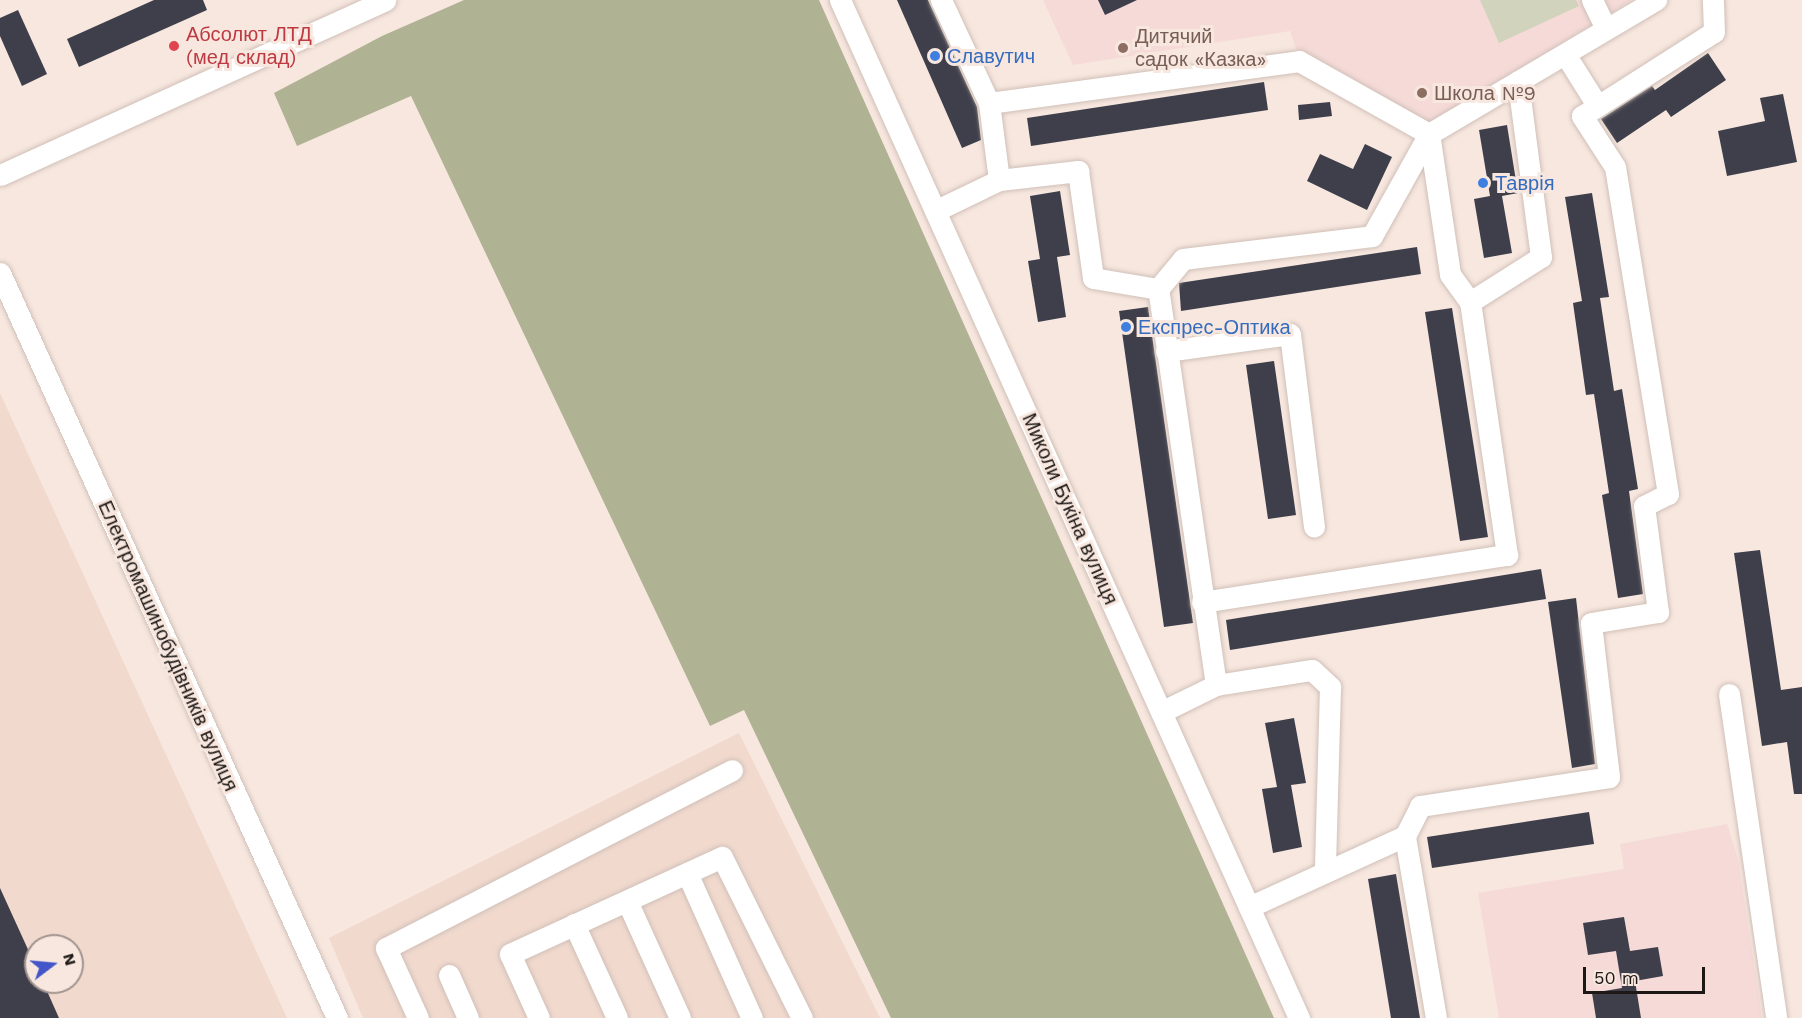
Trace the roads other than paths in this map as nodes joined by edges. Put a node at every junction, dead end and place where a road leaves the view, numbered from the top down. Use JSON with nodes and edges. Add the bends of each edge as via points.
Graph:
{"nodes":[{"id":1,"x":385,"y":0,"type":"edge"},
{"id":2,"x":840,"y":0,"type":"edge"},
{"id":3,"x":942,"y":0,"type":"edge"},
{"id":4,"x":1592,"y":0,"type":"edge"},
{"id":5,"x":1656,"y":0,"type":"edge"},
{"id":6,"x":1713,"y":0,"type":"edge"},
{"id":7,"x":361,"y":5,"type":"edge"},
{"id":8,"x":1606,"y":29,"type":"junction"},
{"id":9,"x":1565,"y":54,"type":"junction"},
{"id":10,"x":1518,"y":82,"type":"junction"},
{"id":11,"x":989,"y":103,"type":"junction"},
{"id":12,"x":1597,"y":105,"type":"junction"},
{"id":13,"x":1429,"y":134,"type":"junction"},
{"id":14,"x":0,"y":175,"type":"edge"},
{"id":15,"x":999,"y":180,"type":"junction"},
{"id":16,"x":935,"y":211,"type":"junction"},
{"id":17,"x":0,"y":273,"type":"edge"},
{"id":18,"x":1158,"y":289,"type":"junction"},
{"id":19,"x":1470,"y":302,"type":"junction"},
{"id":20,"x":1166,"y":351,"type":"junction"},
{"id":21,"x":1314,"y":527,"type":"dead end"},
{"id":22,"x":1202,"y":602,"type":"junction"},
{"id":23,"x":1215,"y":685,"type":"junction"},
{"id":24,"x":1729,"y":694,"type":"dead end"},
{"id":25,"x":1161,"y":712,"type":"junction"},
{"id":26,"x":732,"y":770,"type":"dead end"},
{"id":27,"x":1405,"y":836,"type":"junction"},
{"id":28,"x":1325,"y":871,"type":"junction"},
{"id":29,"x":687,"y":873,"type":"junction"},
{"id":30,"x":627,"y":901,"type":"junction"},
{"id":31,"x":1249,"y":907,"type":"junction"},
{"id":32,"x":574,"y":924,"type":"junction"},
{"id":33,"x":449,"y":975,"type":"dead end"},
{"id":34,"x":337,"y":1018,"type":"edge"},
{"id":35,"x":418,"y":1018,"type":"edge"},
{"id":36,"x":468,"y":1018,"type":"edge"},
{"id":37,"x":539,"y":1018,"type":"edge"},
{"id":38,"x":617,"y":1018,"type":"edge"},
{"id":39,"x":680,"y":1018,"type":"edge"},
{"id":40,"x":752,"y":1018,"type":"edge"},
{"id":41,"x":802,"y":1018,"type":"edge"},
{"id":42,"x":1299,"y":1018,"type":"edge"},
{"id":43,"x":1436,"y":1018,"type":"edge"},
{"id":44,"x":1776,"y":1018,"type":"edge"}],
"edges":[{"from":1,"to":7,"type":"street"},
{"from":2,"to":16,"type":"street","name":"Миколи Букіна вулиця"},
{"from":3,"to":11,"type":"street"},
{"from":4,"to":8,"type":"street"},
{"from":5,"to":8,"type":"street"},
{"from":6,"to":12,"type":"street","via":[[1714,32]]},
{"from":7,"to":14,"type":"street"},
{"from":8,"to":9,"type":"street"},
{"from":9,"to":10,"type":"street"},
{"from":9,"to":12,"type":"street"},
{"from":10,"to":13,"type":"street"},
{"from":10,"to":19,"type":"street","via":[[1541,257]]},
{"from":11,"to":13,"type":"street","via":[[1299,61]]},
{"from":11,"to":15,"type":"street"},
{"from":12,"to":27,"type":"street","via":[[1582,116],[1615,167],[1668,494],[1644,506],[1658,612],[1591,623],[1609,777],[1420,806]]},
{"from":13,"to":18,"type":"street","via":[[1372,236],[1183,259]]},
{"from":13,"to":19,"type":"street","via":[[1450,274]]},
{"from":15,"to":16,"type":"street"},
{"from":15,"to":18,"type":"street","via":[[1078,171],[1093,278]]},
{"from":16,"to":25,"type":"street","name":"Миколи Букіна вулиця"},
{"from":17,"to":34,"type":"street","name":"Електромашинобудівників вулиця"},
{"from":18,"to":20,"type":"street"},
{"from":19,"to":22,"type":"street","via":[[1507,555]]},
{"from":20,"to":21,"type":"street","via":[[1290,334]]},
{"from":20,"to":22,"type":"street"},
{"from":22,"to":23,"type":"street"},
{"from":23,"to":25,"type":"street"},
{"from":23,"to":28,"type":"street","via":[[1312,670],[1330,687]]},
{"from":24,"to":44,"type":"street"},
{"from":25,"to":31,"type":"street","name":"Миколи Букіна вулиця"},
{"from":26,"to":35,"type":"street","via":[[386,948]]},
{"from":27,"to":28,"type":"street"},
{"from":27,"to":43,"type":"street"},
{"from":28,"to":31,"type":"street"},
{"from":29,"to":30,"type":"street"},
{"from":29,"to":40,"type":"street"},
{"from":29,"to":41,"type":"street","via":[[723,857]]},
{"from":30,"to":32,"type":"street"},
{"from":30,"to":39,"type":"street"},
{"from":31,"to":42,"type":"street","name":"Миколи Букіна вулиця"},
{"from":32,"to":37,"type":"street","via":[[510,954]]},
{"from":32,"to":38,"type":"street"},
{"from":33,"to":36,"type":"street"}]}
